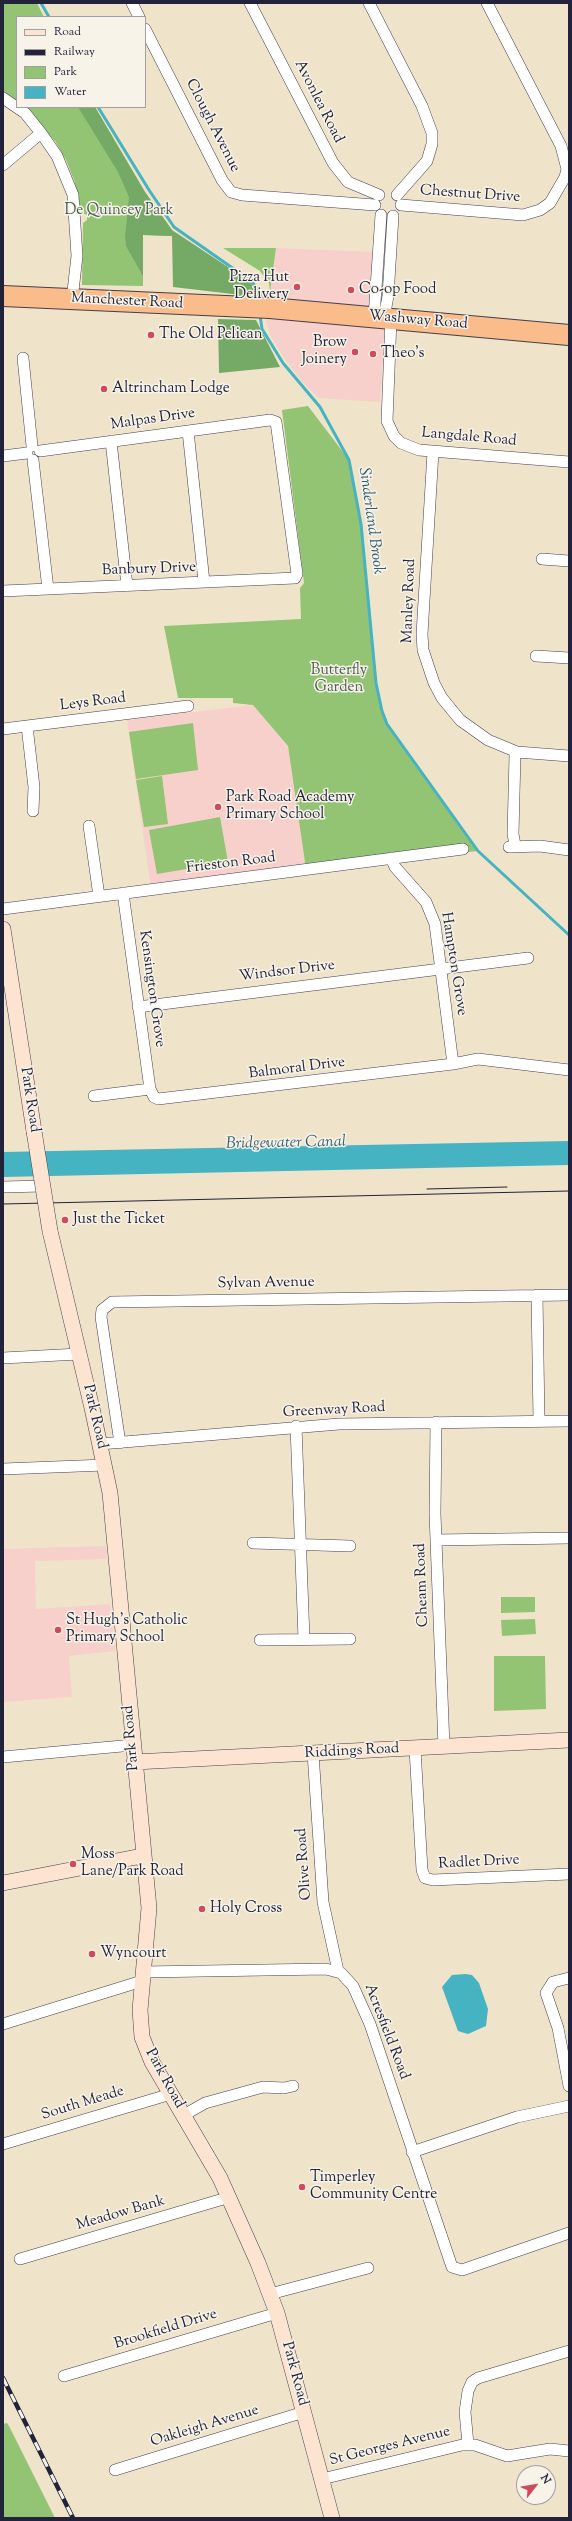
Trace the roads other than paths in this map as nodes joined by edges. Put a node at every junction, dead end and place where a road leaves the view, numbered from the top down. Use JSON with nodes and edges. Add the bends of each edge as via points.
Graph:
{"nodes":[{"id":1,"x":132,"y":3,"type":"edge"},
{"id":2,"x":250,"y":3,"type":"edge"},
{"id":3,"x":369,"y":3,"type":"edge"},
{"id":4,"x":487,"y":3,"type":"edge"},
{"id":5,"x":138,"y":16,"type":"edge"},
{"id":6,"x":146,"y":31,"type":"edge"},
{"id":7,"x":3,"y":98,"type":"edge"},
{"id":8,"x":16,"y":107,"type":"edge"},
{"id":9,"x":17,"y":108,"type":"edge"},
{"id":10,"x":41,"y":133,"type":"junction"},
{"id":11,"x":3,"y":165,"type":"edge"},
{"id":12,"x":377,"y":200,"type":"junction"},
{"id":13,"x":399,"y":200,"type":"junction"},
{"id":14,"x":387,"y":216,"type":"junction"},
{"id":15,"x":3,"y":296,"type":"edge"},
{"id":16,"x":388,"y":296,"type":"junction"},
{"id":17,"x":72,"y":300,"type":"junction"},
{"id":18,"x":259,"y":308,"type":"joint"},
{"id":19,"x":389,"y":318,"type":"junction"},
{"id":20,"x":569,"y":334,"type":"edge"},
{"id":21,"x":23,"y":358,"type":"dead end"},
{"id":22,"x":188,"y":431,"type":"junction"},
{"id":23,"x":111,"y":441,"type":"junction"},
{"id":24,"x":33,"y":452,"type":"junction"},
{"id":25,"x":434,"y":452,"type":"junction"},
{"id":26,"x":3,"y":456,"type":"edge"},
{"id":27,"x":569,"y":462,"type":"edge"},
{"id":28,"x":542,"y":559,"type":"dead end"},
{"id":29,"x":569,"y":561,"type":"edge"},
{"id":30,"x":295,"y":578,"type":"joint"},
{"id":31,"x":204,"y":582,"type":"junction"},
{"id":32,"x":127,"y":586,"type":"junction"},
{"id":33,"x":48,"y":589,"type":"junction"},
{"id":34,"x":3,"y":591,"type":"edge"},
{"id":35,"x":536,"y":656,"type":"dead end"},
{"id":36,"x":569,"y":658,"type":"edge"},
{"id":37,"x":188,"y":706,"type":"dead end"},
{"id":38,"x":27,"y":726,"type":"junction"},
{"id":39,"x":3,"y":729,"type":"edge"},
{"id":40,"x":517,"y":752,"type":"junction"},
{"id":41,"x":569,"y":756,"type":"edge"},
{"id":42,"x":33,"y":811,"type":"dead end"},
{"id":43,"x":89,"y":826,"type":"dead end"},
{"id":44,"x":463,"y":849,"type":"dead end"},
{"id":45,"x":569,"y":850,"type":"edge"},
{"id":46,"x":391,"y":858,"type":"junction"},
{"id":47,"x":123,"y":893,"type":"junction"},
{"id":48,"x":99,"y":896,"type":"junction"},
{"id":49,"x":3,"y":909,"type":"edge"},
{"id":50,"x":3,"y":929,"type":"edge"},
{"id":51,"x":528,"y":958,"type":"dead end"},
{"id":52,"x":439,"y":968,"type":"junction"},
{"id":53,"x":138,"y":1007,"type":"junction"},
{"id":54,"x":453,"y":1064,"type":"junction"},
{"id":55,"x":569,"y":1070,"type":"edge"},
{"id":56,"x":150,"y":1089,"type":"junction"},
{"id":57,"x":94,"y":1096,"type":"dead end"},
{"id":58,"x":43,"y":1186,"type":"junction"},
{"id":59,"x":3,"y":1187,"type":"edge"},
{"id":60,"x":569,"y":1294,"type":"edge"},
{"id":61,"x":537,"y":1295,"type":"junction"},
{"id":62,"x":79,"y":1354,"type":"junction"},
{"id":63,"x":3,"y":1358,"type":"edge"},
{"id":64,"x":539,"y":1421,"type":"junction"},
{"id":65,"x":569,"y":1421,"type":"edge"},
{"id":66,"x":436,"y":1422,"type":"junction"},
{"id":67,"x":296,"y":1426,"type":"junction"},
{"id":68,"x":120,"y":1443,"type":"junction"},
{"id":69,"x":100,"y":1444,"type":"junction"},
{"id":70,"x":105,"y":1465,"type":"junction"},
{"id":71,"x":3,"y":1469,"type":"edge"},
{"id":72,"x":569,"y":1538,"type":"edge"},
{"id":73,"x":436,"y":1540,"type":"junction"},
{"id":74,"x":253,"y":1543,"type":"dead end"},
{"id":75,"x":301,"y":1545,"type":"junction"},
{"id":76,"x":350,"y":1547,"type":"dead end"},
{"id":77,"x":304,"y":1639,"type":"junction"},
{"id":78,"x":260,"y":1640,"type":"dead end"},
{"id":79,"x":350,"y":1640,"type":"dead end"},
{"id":80,"x":569,"y":1740,"type":"edge"},
{"id":81,"x":133,"y":1745,"type":"junction"},
{"id":82,"x":444,"y":1746,"type":"junction"},
{"id":83,"x":415,"y":1748,"type":"junction"},
{"id":84,"x":312,"y":1754,"type":"junction"},
{"id":85,"x":3,"y":1757,"type":"edge"},
{"id":86,"x":134,"y":1762,"type":"junction"},
{"id":87,"x":142,"y":1856,"type":"junction"},
{"id":88,"x":569,"y":1874,"type":"edge"},
{"id":89,"x":3,"y":1883,"type":"edge"},
{"id":90,"x":338,"y":1971,"type":"junction"},
{"id":91,"x":142,"y":1977,"type":"junction"},
{"id":92,"x":569,"y":1978,"type":"edge"},
{"id":93,"x":3,"y":2024,"type":"edge"},
{"id":94,"x":569,"y":2086,"type":"edge"},
{"id":95,"x":292,"y":2090,"type":"dead end"},
{"id":96,"x":171,"y":2094,"type":"junction"},
{"id":97,"x":569,"y":2106,"type":"edge"},
{"id":98,"x":184,"y":2115,"type":"junction"},
{"id":99,"x":3,"y":2144,"type":"edge"},
{"id":100,"x":412,"y":2152,"type":"junction"},
{"id":101,"x":230,"y":2197,"type":"junction"},
{"id":102,"x":569,"y":2234,"type":"edge"},
{"id":103,"x":20,"y":2259,"type":"dead end"},
{"id":104,"x":368,"y":2268,"type":"dead end"},
{"id":105,"x":270,"y":2294,"type":"junction"},
{"id":106,"x":277,"y":2313,"type":"junction"},
{"id":107,"x":569,"y":2351,"type":"edge"},
{"id":108,"x":64,"y":2376,"type":"dead end"},
{"id":109,"x":304,"y":2412,"type":"junction"},
{"id":110,"x":468,"y":2444,"type":"junction"},
{"id":111,"x":569,"y":2451,"type":"edge"},
{"id":112,"x":114,"y":2470,"type":"dead end"},
{"id":113,"x":322,"y":2479,"type":"junction"},
{"id":114,"x":332,"y":2518,"type":"edge"}],
"edges":[{"from":1,"to":5,"type":"street"},
{"from":2,"to":12,"type":"street","name":"Avonlea Road","via":[[333,163],[348,182]]},
{"from":3,"to":13,"type":"street","via":[[422,106],[432,133],[432,144],[426,161]]},
{"from":4,"to":13,"type":"street","name":"Chestnut Drive","via":[[560,146],[567,169],[562,184],[550,203],[540,210],[522,215]]},
{"from":6,"to":12,"type":"street","name":"Clough Avenue","via":[[224,184],[231,192],[242,195]]},
{"from":7,"to":8,"type":"street"},
{"from":9,"to":10,"type":"street"},
{"from":10,"to":11,"type":"street"},
{"from":10,"to":17,"type":"street","via":[[57,156],[73,195],[77,256]]},
{"from":12,"to":13,"type":"street","name":"Chestnut Drive","via":[[388,191]]},
{"from":12,"to":14,"type":"street"},
{"from":13,"to":14,"type":"street","via":[[399,212]]},
{"from":14,"to":16,"type":"street"},
{"from":14,"to":19,"type":"street"},
{"from":15,"to":17,"type":"highway","name":"Manchester Road"},
{"from":16,"to":19,"type":"street"},
{"from":16,"to":19,"type":"street","via":[[397,312]]},
{"from":17,"to":18,"type":"highway","name":"Manchester Road"},
{"from":18,"to":19,"type":"highway","name":"Washway Road"},
{"from":19,"to":20,"type":"highway","name":"Washway Road"},
{"from":19,"to":25,"type":"street","name":"Langdale Road","via":[[387,421],[394,436],[401,443],[419,450]]},
{"from":21,"to":24,"type":"street"},
{"from":22,"to":23,"type":"street","name":"Malpas Drive"},
{"from":22,"to":30,"type":"street","name":"Malpas Drive","via":[[270,420],[276,422],[279,430]]},
{"from":22,"to":31,"type":"street"},
{"from":23,"to":24,"type":"street","name":"Malpas Drive"},
{"from":23,"to":32,"type":"street"},
{"from":24,"to":26,"type":"street","name":"Malpas Drive"},
{"from":24,"to":33,"type":"street"},
{"from":25,"to":27,"type":"street","name":"Langdale Road"},
{"from":25,"to":40,"type":"street","name":"Manley Road","via":[[422,634],[427,666],[442,698],[460,720],[488,740]]},
{"from":28,"to":29,"type":"street"},
{"from":30,"to":31,"type":"street","name":"Banbury Drive"},
{"from":31,"to":32,"type":"street","name":"Banbury Drive"},
{"from":32,"to":33,"type":"street","name":"Banbury Drive"},
{"from":33,"to":34,"type":"street","name":"Banbury Drive"},
{"from":35,"to":36,"type":"street"},
{"from":37,"to":38,"type":"street","name":"Leys Road"},
{"from":38,"to":39,"type":"street","name":"Leys Road"},
{"from":38,"to":42,"type":"street","via":[[34,787]]},
{"from":40,"to":41,"type":"street","name":"Manley Road"},
{"from":40,"to":45,"type":"street","via":[[512,846]]},
{"from":43,"to":48,"type":"street"},
{"from":44,"to":46,"type":"street","name":"Frieston Road"},
{"from":46,"to":47,"type":"street","name":"Frieston Road"},
{"from":46,"to":52,"type":"street","name":"Hampton Grove","via":[[395,867],[430,909],[435,924]]},
{"from":47,"to":48,"type":"street","name":"Frieston Road"},
{"from":47,"to":53,"type":"street","name":"Kensington Grove"},
{"from":48,"to":49,"type":"street","name":"Frieston Road"},
{"from":50,"to":58,"type":"main road","name":"Park Road","bridge":true},
{"from":51,"to":52,"type":"street","name":"Windsor Drive"},
{"from":52,"to":53,"type":"street","name":"Windsor Drive"},
{"from":52,"to":54,"type":"street","name":"Hampton Grove"},
{"from":53,"to":56,"type":"street","name":"Kensington Grove"},
{"from":54,"to":55,"type":"street","name":"Balmoral Drive","via":[[478,1058]]},
{"from":54,"to":56,"type":"street","name":"Balmoral Drive","via":[[162,1101],[154,1098]]},
{"from":56,"to":57,"type":"street"},
{"from":58,"to":59,"type":"street"},
{"from":58,"to":62,"type":"main road","name":"Park Road","bridge":true,"via":[[50,1231]]},
{"from":60,"to":61,"type":"street","name":"Sylvan Avenue"},
{"from":61,"to":64,"type":"street"},
{"from":61,"to":68,"type":"street","name":"Sylvan Avenue","via":[[112,1302],[102,1310],[100,1317]]},
{"from":62,"to":63,"type":"street"},
{"from":62,"to":69,"type":"main road","name":"Park Road"},
{"from":64,"to":65,"type":"street","name":"Greenway Road"},
{"from":64,"to":66,"type":"street","name":"Greenway Road"},
{"from":66,"to":67,"type":"street","name":"Greenway Road"},
{"from":66,"to":73,"type":"street","name":"Cheam Road"},
{"from":67,"to":68,"type":"street","name":"Greenway Road"},
{"from":67,"to":75,"type":"street"},
{"from":68,"to":69,"type":"street","name":"Greenway Road"},
{"from":69,"to":70,"type":"main road","name":"Park Road"},
{"from":70,"to":71,"type":"street"},
{"from":70,"to":81,"type":"main road","name":"Park Road","via":[[121,1603]]},
{"from":72,"to":73,"type":"street"},
{"from":73,"to":82,"type":"street","name":"Cheam Road"},
{"from":74,"to":75,"type":"street"},
{"from":75,"to":76,"type":"street"},
{"from":75,"to":77,"type":"street"},
{"from":77,"to":78,"type":"street"},
{"from":77,"to":79,"type":"street"},
{"from":80,"to":82,"type":"main road","name":"Riddings Road"},
{"from":81,"to":85,"type":"street"},
{"from":81,"to":86,"type":"main road","name":"Park Road"},
{"from":82,"to":83,"type":"main road","name":"Riddings Road"},
{"from":83,"to":84,"type":"main road","name":"Riddings Road"},
{"from":83,"to":88,"type":"street","name":"Radlet Drive","via":[[422,1870],[427,1879]]},
{"from":84,"to":86,"type":"main road","name":"Riddings Road"},
{"from":84,"to":90,"type":"street","name":"Olive Road","via":[[323,1902]]},
{"from":86,"to":87,"type":"main road","name":"Park Road"},
{"from":87,"to":89,"type":"main road"},
{"from":87,"to":91,"type":"main road","name":"Park Road","via":[[149,1908]]},
{"from":90,"to":91,"type":"street","via":[[317,1969]]},
{"from":90,"to":100,"type":"street","name":"Acresfield Road","via":[[350,1982],[364,2011]]},
{"from":91,"to":93,"type":"street"},
{"from":91,"to":96,"type":"main road","name":"Park Road","via":[[142,2037],[152,2062]]},
{"from":92,"to":94,"type":"street","via":[[553,1982],[546,1993],[558,2028]]},
{"from":95,"to":98,"type":"street","via":[[263,2087],[210,2102]]},
{"from":96,"to":98,"type":"main road","name":"Park Road"},
{"from":96,"to":99,"type":"street","name":"South Meade"},
{"from":97,"to":100,"type":"street","via":[[517,2117]]},
{"from":98,"to":101,"type":"main road","name":"Park Road"},
{"from":100,"to":102,"type":"street","name":"Acresfield Road","via":[[448,2260],[454,2269],[465,2269]]},
{"from":101,"to":103,"type":"street","name":"Meadow Bank"},
{"from":101,"to":105,"type":"main road","name":"Park Road"},
{"from":104,"to":105,"type":"street"},
{"from":105,"to":106,"type":"main road","name":"Park Road"},
{"from":106,"to":108,"type":"street","name":"Brookfield Drive"},
{"from":106,"to":109,"type":"main road","name":"Park Road"},
{"from":107,"to":110,"type":"street","name":"St Georges Avenue","via":[[472,2382],[468,2391],[466,2412]]},
{"from":109,"to":112,"type":"street","name":"Oakleigh Avenue"},
{"from":109,"to":113,"type":"main road","name":"Park Road"},
{"from":110,"to":111,"type":"street","via":[[507,2456],[550,2449]]},
{"from":110,"to":113,"type":"street","name":"St Georges Avenue"},
{"from":113,"to":114,"type":"main road","name":"Park Road"}]}
